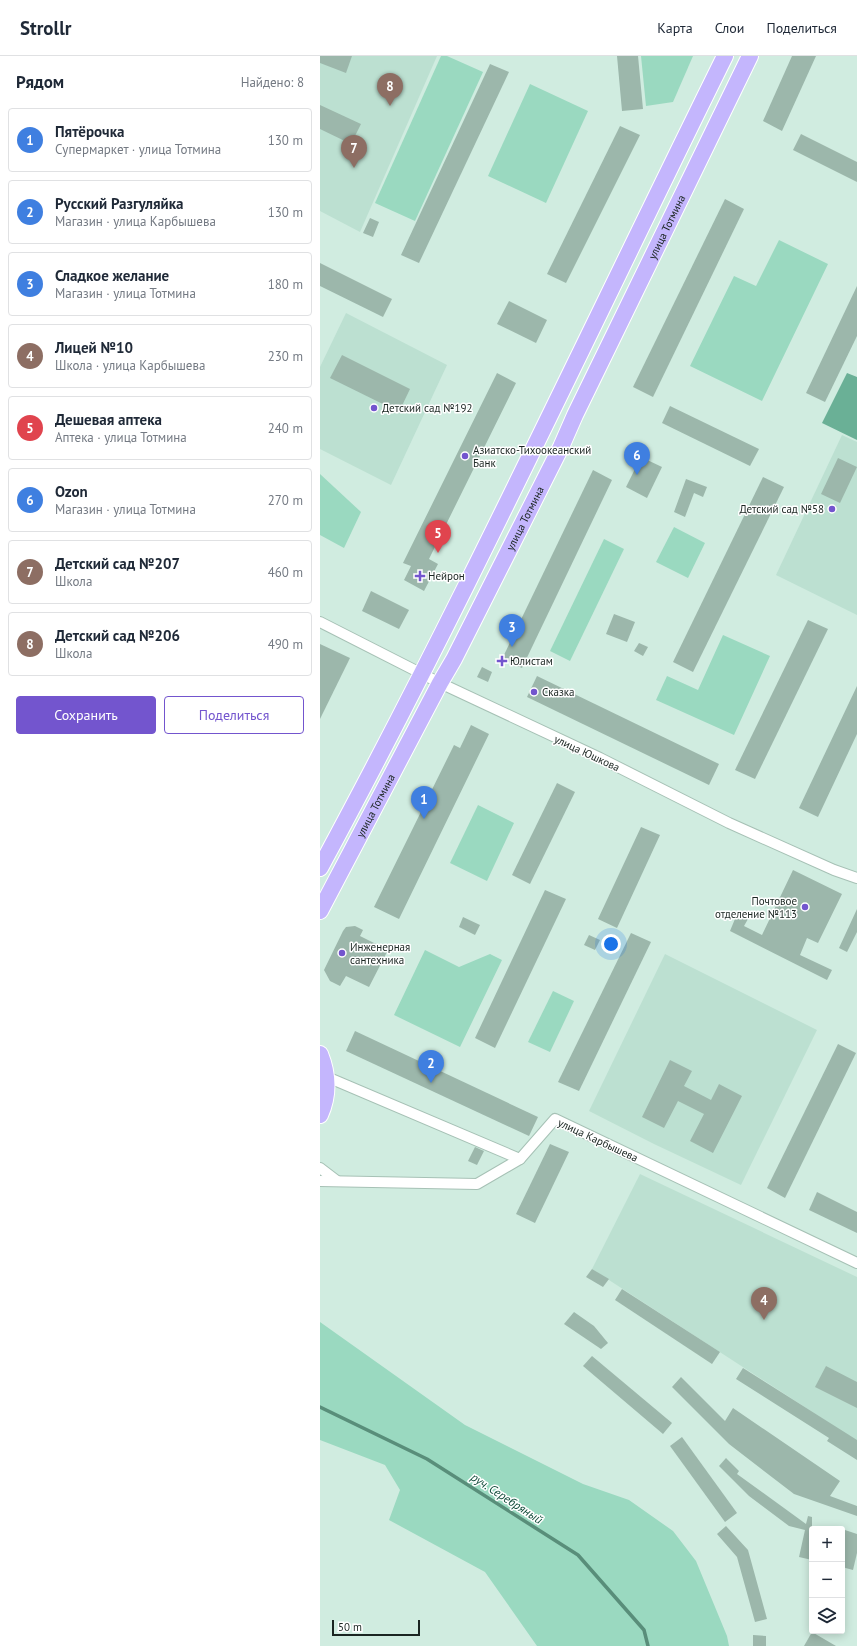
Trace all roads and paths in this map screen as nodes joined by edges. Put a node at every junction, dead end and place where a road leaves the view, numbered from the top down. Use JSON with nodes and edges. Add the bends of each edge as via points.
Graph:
{"nodes":[{"id":1,"x":725,"y":56,"type":"edge"},
{"id":2,"x":750,"y":56,"type":"edge"},
{"id":3,"x":320,"y":622,"type":"edge"},
{"id":4,"x":422,"y":674,"type":"junction"},
{"id":5,"x":440,"y":683,"type":"junction"},
{"id":6,"x":320,"y":868,"type":"edge"},
{"id":7,"x":857,"y":878,"type":"edge"},
{"id":8,"x":320,"y":911,"type":"edge"},
{"id":9,"x":320,"y":1054,"type":"edge"},
{"id":10,"x":327,"y":1077,"type":"junction"},
{"id":11,"x":320,"y":1115,"type":"edge"},
{"id":12,"x":520,"y":1159,"type":"junction"},
{"id":13,"x":320,"y":1168,"type":"edge"},
{"id":14,"x":320,"y":1181,"type":"edge"},
{"id":15,"x":337,"y":1181,"type":"junction"},
{"id":16,"x":857,"y":1263,"type":"edge"}],
"edges":[{"from":1,"to":4,"type":"main road","name":"улица Тотмина"},
{"from":2,"to":5,"type":"main road","name":"улица Тотмина","via":[[561,447]]},
{"from":3,"to":4,"type":"street","name":"улица Юшкова"},
{"from":4,"to":5,"type":"street","name":"улица Юшкова"},
{"from":4,"to":6,"type":"main road","name":"улица Тотмина"},
{"from":5,"to":7,"type":"street","name":"улица Юшкова","via":[[600,758],[730,823]]},
{"from":5,"to":8,"type":"main road","name":"улица Тотмина"},
{"from":9,"to":10,"type":"main road"},
{"from":10,"to":11,"type":"main road"},
{"from":10,"to":12,"type":"street"},
{"from":12,"to":15,"type":"street","via":[[477,1184]]},
{"from":12,"to":16,"type":"street","name":"улица Карбышева","via":[[555,1119]]},
{"from":13,"to":15,"type":"street"},
{"from":14,"to":15,"type":"street"}]}
